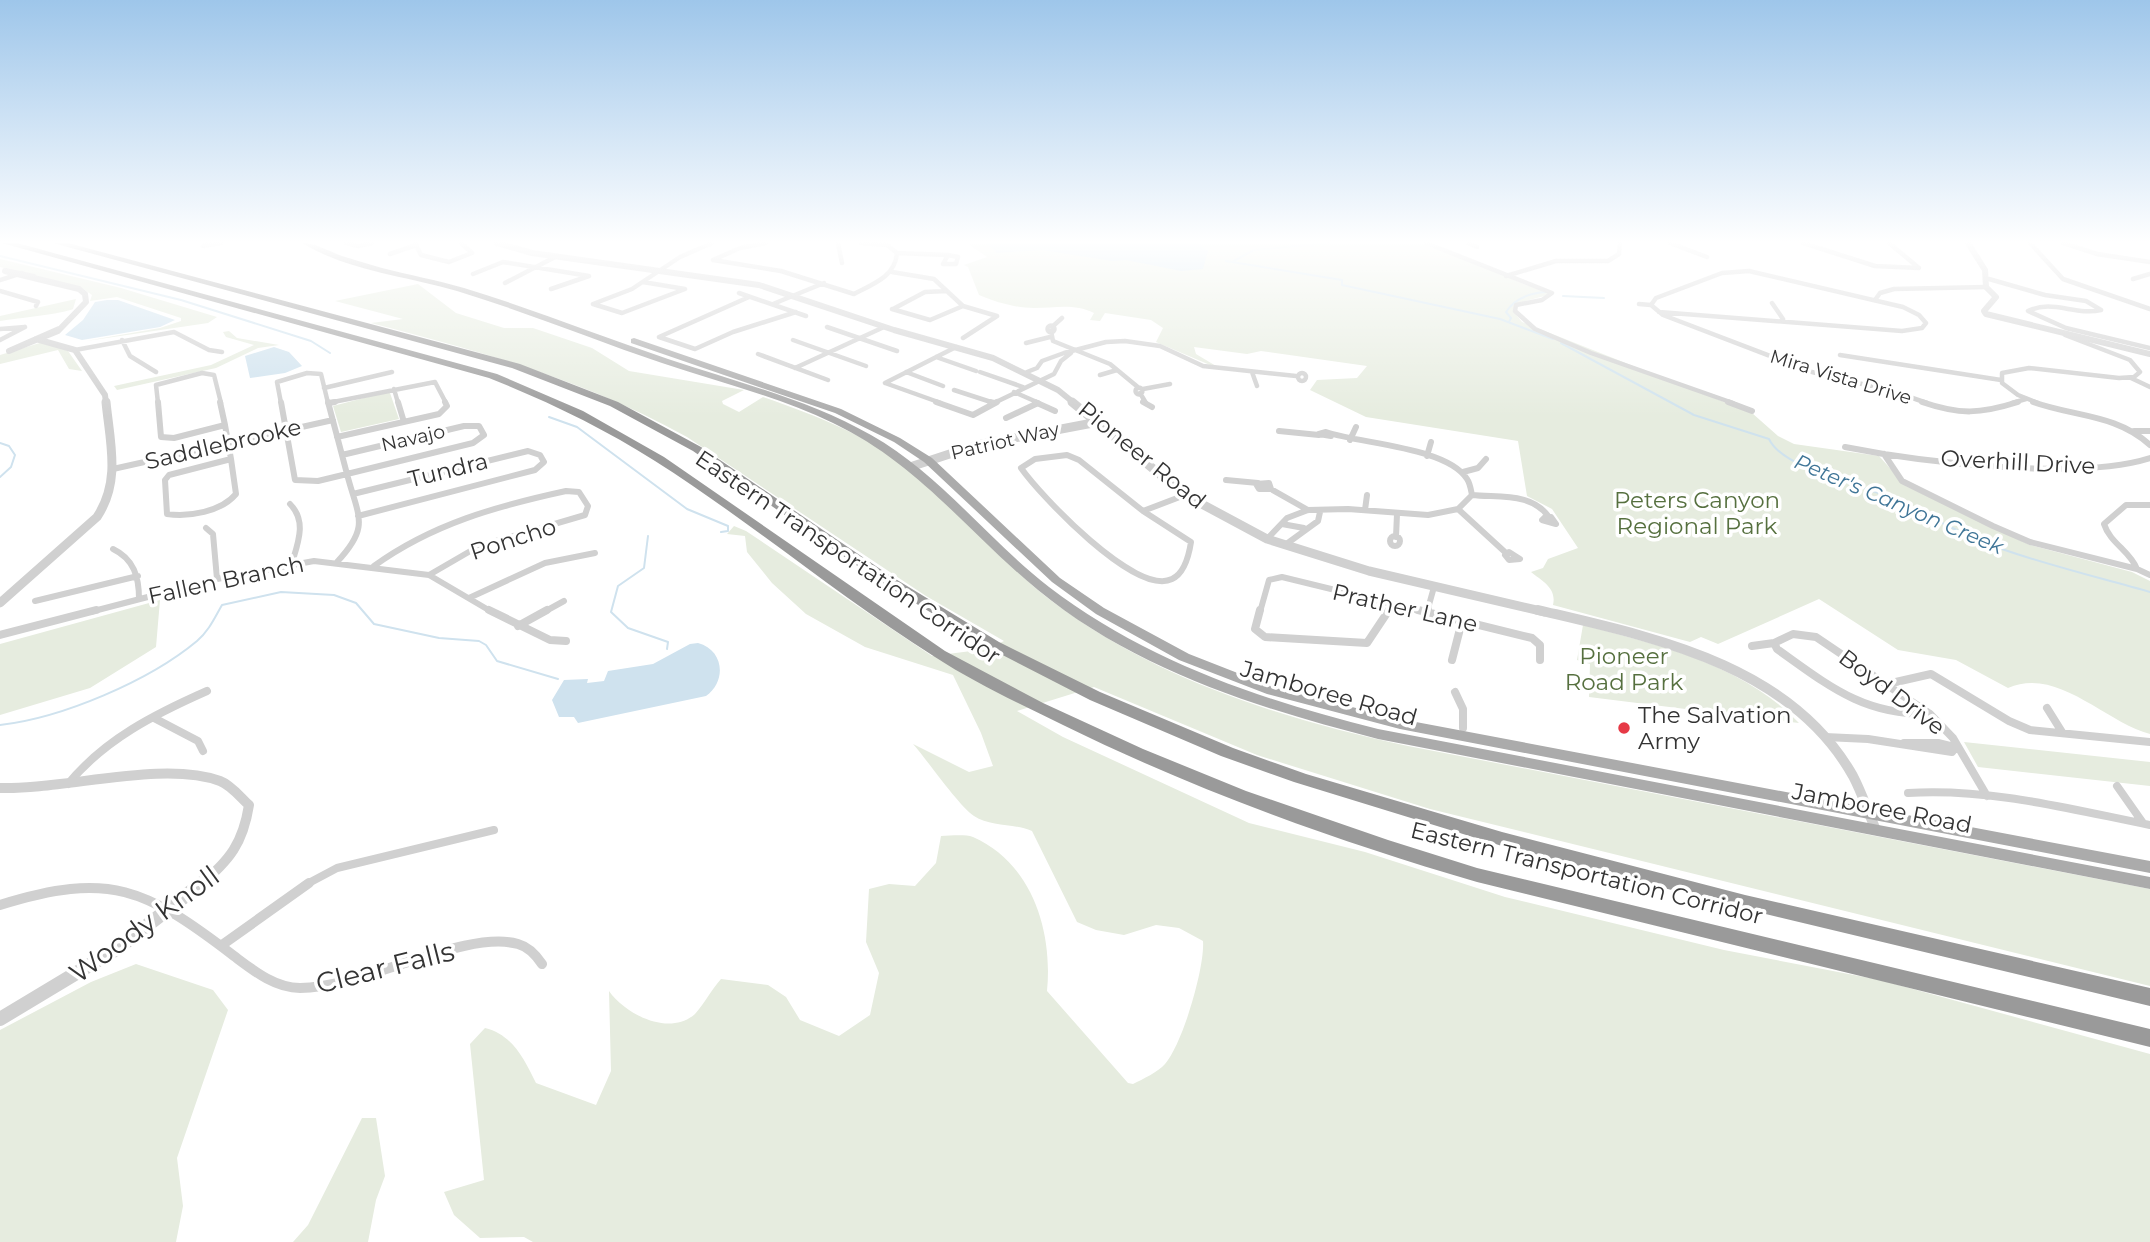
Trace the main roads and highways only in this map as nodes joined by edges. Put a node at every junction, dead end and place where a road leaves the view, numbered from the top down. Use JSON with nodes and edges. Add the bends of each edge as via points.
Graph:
{"nodes":[{"id":1,"x":216,"y":301,"type":"edge"},
{"id":2,"x":273,"y":301,"type":"edge"},
{"id":3,"x":492,"y":301,"type":"edge"},
{"id":4,"x":514,"y":301,"type":"edge"},
{"id":5,"x":1876,"y":830,"type":"joint"},
{"id":6,"x":2150,"y":867,"type":"edge"},
{"id":7,"x":2150,"y":883,"type":"edge"},
{"id":8,"x":2150,"y":997,"type":"edge"},
{"id":9,"x":2150,"y":1038,"type":"edge"}],
"edges":[{"from":1,"to":9,"type":"highway","name":"Eastern Transportation Corridor","via":[[493,376],[536,392],[660,459],[940,654],[1033,707],[1270,807],[1494,880]]},
{"from":2,"to":8,"type":"highway","name":"Eastern Transportation Corridor","via":[[516,366],[614,404],[696,449],[884,578],[994,645],[1166,727],[1300,778],[1476,831],[1745,902]]},
{"from":3,"to":5,"type":"main road","name":"Jamboree Road","via":[[821,415],[888,447],[1035,581],[1083,617],[1143,652],[1244,695],[1388,736]]},
{"from":4,"to":6,"type":"main road","name":"Jamboree Road","via":[[808,400],[878,430],[928,460],[1067,588],[1141,635],[1239,679],[1374,719]]},
{"from":5,"to":7,"type":"main road","name":"Jamboree Road"}]}
